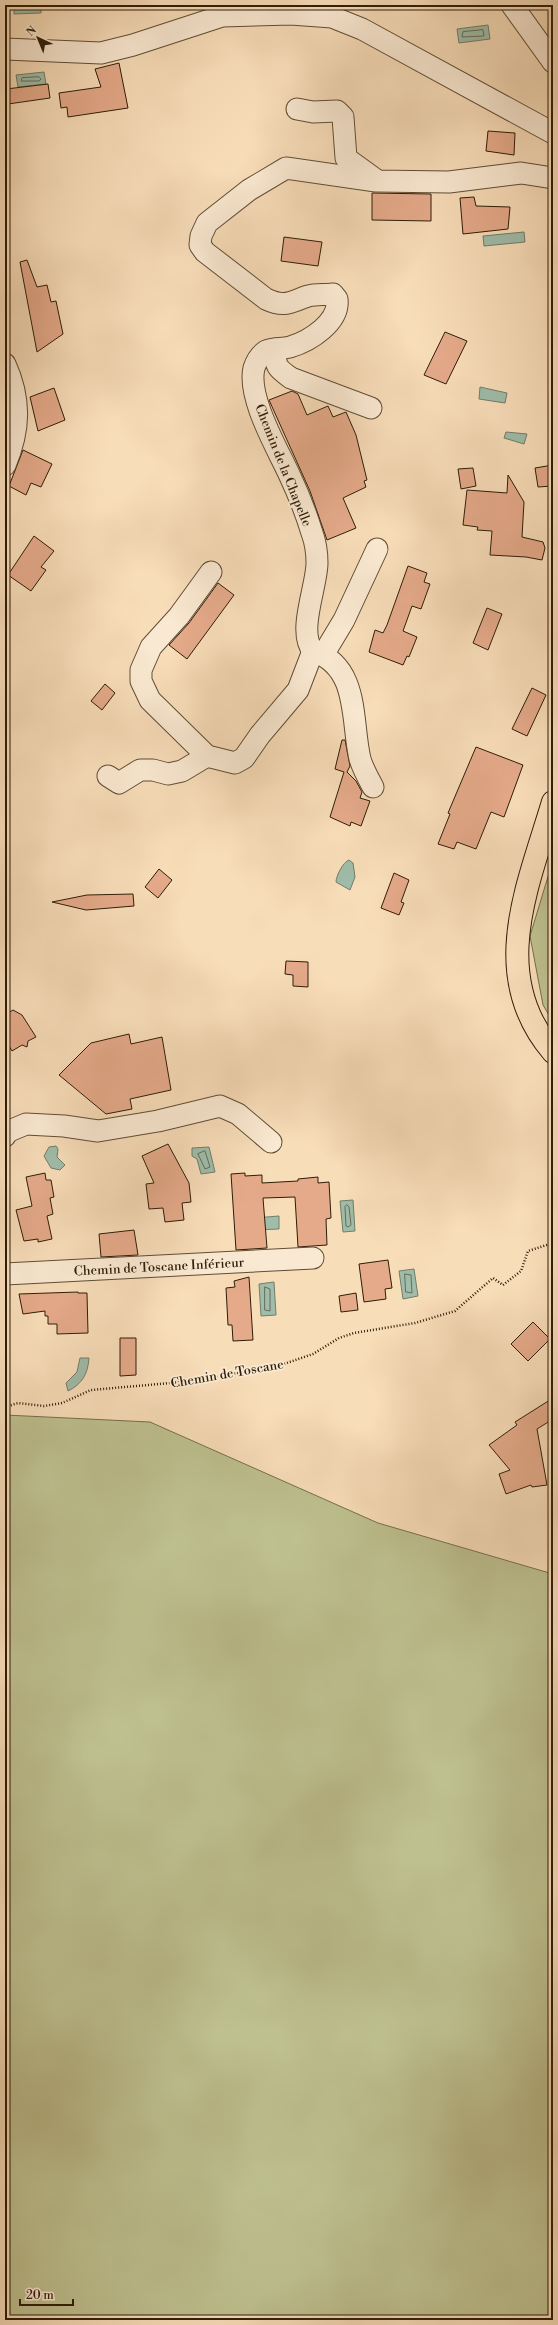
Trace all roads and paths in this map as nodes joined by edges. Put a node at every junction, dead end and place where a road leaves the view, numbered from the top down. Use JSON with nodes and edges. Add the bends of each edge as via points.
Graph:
{"nodes":[{"id":1,"x":512,"y":5,"type":"edge"},
{"id":2,"x":5,"y":49,"type":"edge"},
{"id":3,"x":553,"y":62,"type":"edge"},
{"id":4,"x":297,"y":109,"type":"dead end"},
{"id":5,"x":553,"y":133,"type":"edge"},
{"id":6,"x":553,"y":178,"type":"edge"},
{"id":7,"x":376,"y":181,"type":"junction"},
{"id":8,"x":276,"y":350,"type":"junction"},
{"id":9,"x":5,"y":364,"type":"edge"},
{"id":10,"x":371,"y":408,"type":"dead end"},
{"id":11,"x":5,"y":465,"type":"edge"},
{"id":12,"x":377,"y":549,"type":"dead end"},
{"id":13,"x":211,"y":572,"type":"dead end"},
{"id":14,"x":318,"y":653,"type":"junction"},
{"id":15,"x":207,"y":756,"type":"junction"},
{"id":16,"x":108,"y":776,"type":"dead end"},
{"id":17,"x":373,"y":787,"type":"dead end"},
{"id":18,"x":553,"y":802,"type":"edge"},
{"id":19,"x":553,"y":1052,"type":"edge"},
{"id":20,"x":5,"y":1136,"type":"edge"},
{"id":21,"x":271,"y":1142,"type":"dead end"},
{"id":22,"x":553,"y":1242,"type":"edge"},
{"id":23,"x":313,"y":1258,"type":"dead end"},
{"id":24,"x":5,"y":1274,"type":"edge"},
{"id":25,"x":5,"y":1407,"type":"edge"}],
"edges":[{"from":1,"to":3,"type":"street"},
{"from":2,"to":5,"type":"street","via":[[101,53],[222,16],[291,14],[332,17],[362,29]]},
{"from":4,"to":7,"type":"street","via":[[312,112],[337,111],[343,117],[346,158]]},
{"from":6,"to":7,"type":"street","name":"Chemin de la Chapelle","via":[[521,174],[449,182]]},
{"from":7,"to":8,"type":"street","name":"Chemin de la Chapelle","via":[[286,168],[249,190],[207,223],[200,245],[208,256],[240,277],[266,299],[278,304],[294,303],[309,296],[333,294],[337,298],[335,314],[316,334],[303,342]]},
{"from":8,"to":10,"type":"street","via":[[275,360],[280,370],[291,378]]},
{"from":8,"to":14,"type":"street","name":"Chemin de la Chapelle","via":[[267,351],[259,358],[254,368],[255,386],[267,431],[288,473],[313,536],[317,562],[307,621],[309,647]]},
{"from":9,"to":11,"type":"street","via":[[14,384],[18,415]]},
{"from":12,"to":14,"type":"street","via":[[344,620]]},
{"from":13,"to":15,"type":"street","via":[[151,647],[140,670],[141,681],[150,700]]},
{"from":14,"to":15,"type":"street","via":[[298,690],[244,758],[235,763]]},
{"from":14,"to":17,"type":"street","via":[[344,676],[350,689],[360,759]]},
{"from":15,"to":16,"type":"street","via":[[182,770],[168,774],[140,770],[119,782]]},
{"from":18,"to":19,"type":"main road","via":[[520,916],[516,952],[523,999],[538,1030]]},
{"from":20,"to":21,"type":"street","via":[[7,1132],[26,1124],[98,1131],[158,1121],[220,1106],[238,1114]]},
{"from":22,"to":25,"type":"path","name":"Chemin de Toscane","via":[[528,1251],[521,1271],[502,1285],[494,1278],[455,1311],[415,1323],[354,1333],[339,1338],[313,1354],[278,1366],[193,1382],[91,1390],[62,1403],[44,1406],[18,1403]]},
{"from":23,"to":24,"type":"street","name":"Chemin de Toscane Inférieur"}]}
